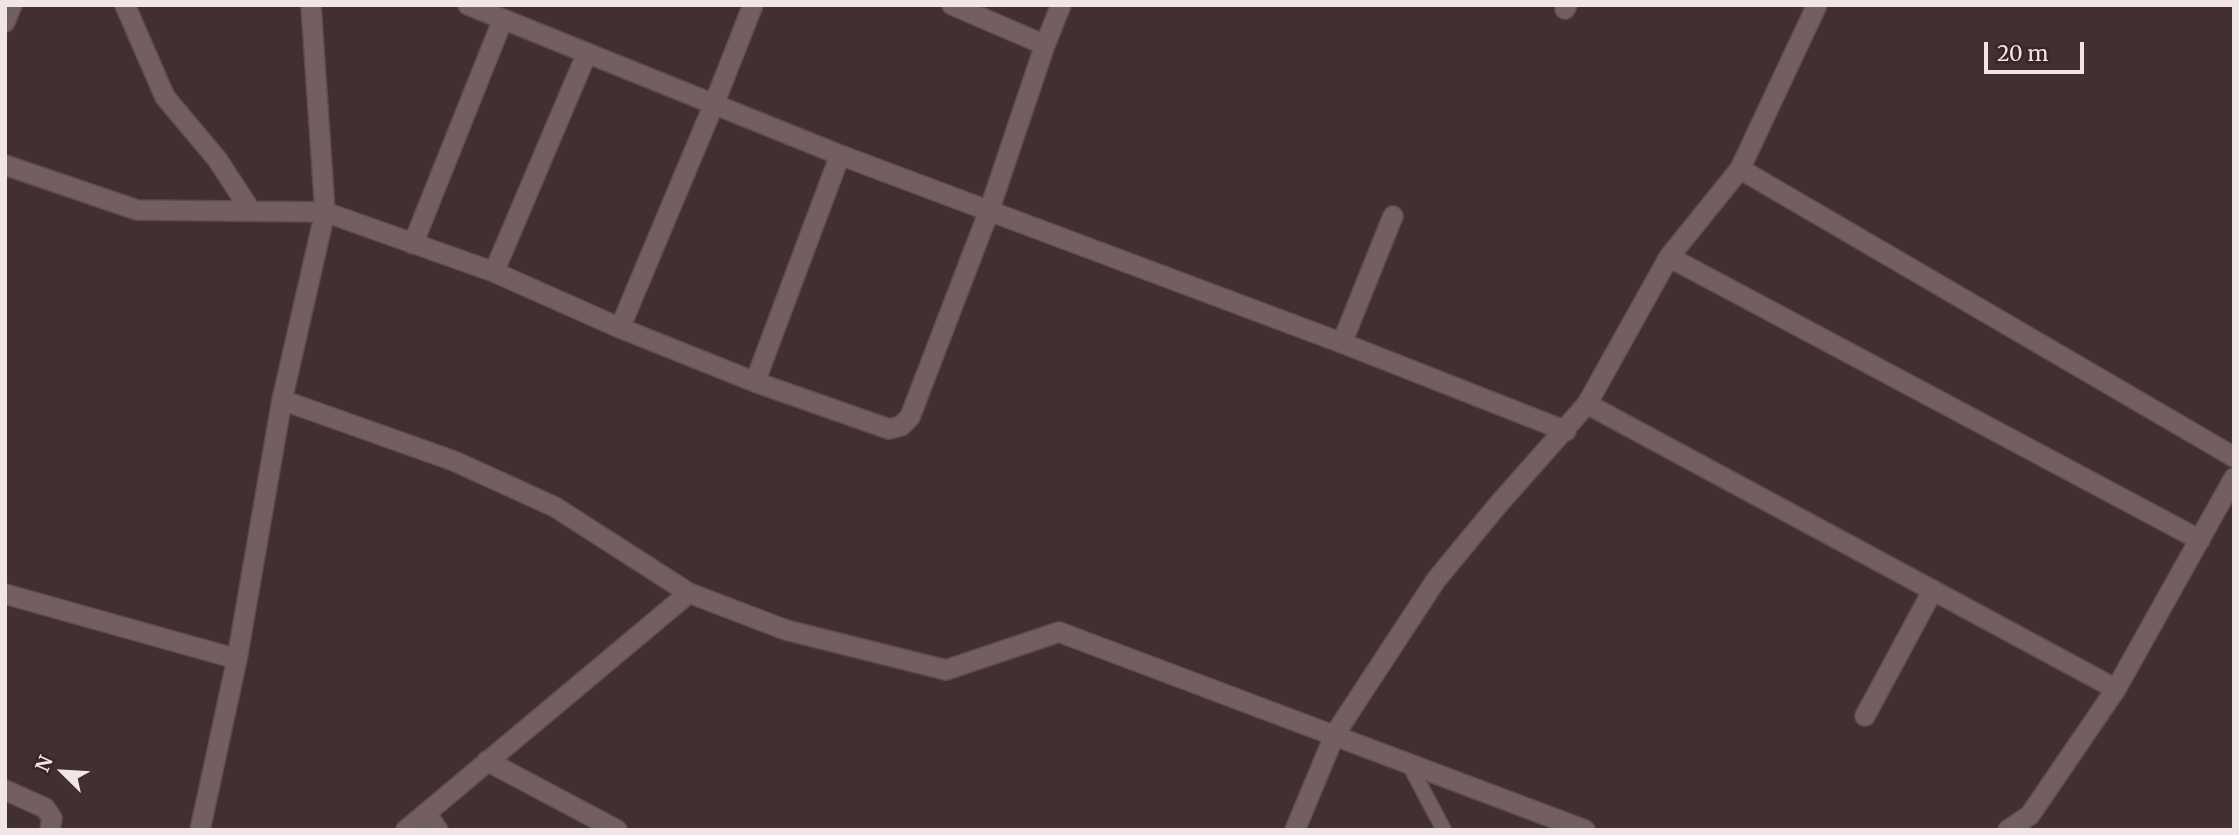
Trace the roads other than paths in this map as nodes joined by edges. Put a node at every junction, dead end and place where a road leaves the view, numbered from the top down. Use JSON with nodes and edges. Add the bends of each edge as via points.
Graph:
{"nodes":[{"id":1,"x":12,"y":5,"type":"edge"},
{"id":2,"x":125,"y":5,"type":"edge"},
{"id":3,"x":312,"y":5,"type":"edge"},
{"id":4,"x":468,"y":5,"type":"edge"},
{"id":5,"x":753,"y":5,"type":"edge"},
{"id":6,"x":952,"y":5,"type":"edge"},
{"id":7,"x":1061,"y":5,"type":"edge"},
{"id":8,"x":1816,"y":5,"type":"edge"},
{"id":9,"x":503,"y":19,"type":"junction"},
{"id":10,"x":5,"y":22,"type":"edge"},
{"id":11,"x":1045,"y":45,"type":"junction"},
{"id":12,"x":587,"y":53,"type":"junction"},
{"id":13,"x":714,"y":104,"type":"junction"},
{"id":14,"x":840,"y":155,"type":"junction"},
{"id":15,"x":5,"y":165,"type":"edge"},
{"id":16,"x":1740,"y":169,"type":"junction"},
{"id":17,"x":251,"y":211,"type":"junction"},
{"id":18,"x":989,"y":211,"type":"junction"},
{"id":19,"x":325,"y":212,"type":"junction"},
{"id":20,"x":1394,"y":216,"type":"dead end"},
{"id":21,"x":413,"y":244,"type":"junction"},
{"id":22,"x":1669,"y":257,"type":"junction"},
{"id":23,"x":494,"y":272,"type":"junction"},
{"id":24,"x":620,"y":328,"type":"junction"},
{"id":25,"x":1342,"y":343,"type":"junction"},
{"id":26,"x":755,"y":382,"type":"junction"},
{"id":27,"x":282,"y":400,"type":"junction"},
{"id":28,"x":1587,"y":404,"type":"junction"},
{"id":29,"x":1566,"y":430,"type":"junction"},
{"id":30,"x":2234,"y":457,"type":"edge"},
{"id":31,"x":2234,"y":478,"type":"edge"},
{"id":32,"x":2200,"y":540,"type":"junction"},
{"id":33,"x":1933,"y":590,"type":"junction"},
{"id":34,"x":689,"y":593,"type":"junction"},
{"id":35,"x":5,"y":594,"type":"edge"},
{"id":36,"x":237,"y":659,"type":"junction"},
{"id":37,"x":2116,"y":688,"type":"junction"},
{"id":38,"x":1865,"y":716,"type":"dead end"},
{"id":39,"x":1335,"y":734,"type":"junction"},
{"id":40,"x":487,"y":761,"type":"junction"},
{"id":41,"x":1410,"y":766,"type":"junction"},
{"id":42,"x":5,"y":790,"type":"edge"},
{"id":43,"x":425,"y":813,"type":"junction"},
{"id":44,"x":50,"y":830,"type":"edge"},
{"id":45,"x":200,"y":830,"type":"edge"},
{"id":46,"x":406,"y":830,"type":"edge"},
{"id":47,"x":438,"y":830,"type":"edge"},
{"id":48,"x":617,"y":830,"type":"edge"},
{"id":49,"x":1295,"y":830,"type":"edge"},
{"id":50,"x":1444,"y":830,"type":"edge"},
{"id":51,"x":1584,"y":830,"type":"edge"},
{"id":52,"x":2008,"y":830,"type":"edge"}],
"edges":[{"from":1,"to":10,"type":"street"},
{"from":2,"to":17,"type":"street","via":[[166,97],[218,159]]},
{"from":3,"to":19,"type":"street"},
{"from":4,"to":9,"type":"street"},
{"from":5,"to":13,"type":"street"},
{"from":6,"to":11,"type":"street"},
{"from":7,"to":11,"type":"street"},
{"from":8,"to":16,"type":"street"},
{"from":9,"to":12,"type":"street"},
{"from":9,"to":21,"type":"street"},
{"from":11,"to":18,"type":"street"},
{"from":12,"to":13,"type":"street"},
{"from":12,"to":23,"type":"street"},
{"from":13,"to":14,"type":"street"},
{"from":13,"to":24,"type":"street"},
{"from":14,"to":18,"type":"street"},
{"from":14,"to":26,"type":"street"},
{"from":15,"to":17,"type":"street","via":[[137,211]]},
{"from":16,"to":22,"type":"street"},
{"from":16,"to":30,"type":"street"},
{"from":17,"to":19,"type":"street"},
{"from":18,"to":25,"type":"street"},
{"from":18,"to":26,"type":"street","via":[[910,417],[901,426],[889,429]]},
{"from":19,"to":21,"type":"street"},
{"from":19,"to":27,"type":"street"},
{"from":20,"to":25,"type":"street"},
{"from":21,"to":23,"type":"street"},
{"from":22,"to":28,"type":"street"},
{"from":22,"to":32,"type":"street"},
{"from":23,"to":24,"type":"street"},
{"from":24,"to":26,"type":"street"},
{"from":25,"to":29,"type":"street"},
{"from":27,"to":34,"type":"street","via":[[453,461],[555,507]]},
{"from":27,"to":36,"type":"street"},
{"from":28,"to":29,"type":"street"},
{"from":28,"to":33,"type":"street"},
{"from":29,"to":39,"type":"street","via":[[1436,580]]},
{"from":31,"to":32,"type":"street"},
{"from":32,"to":37,"type":"street"},
{"from":33,"to":37,"type":"street"},
{"from":33,"to":38,"type":"street"},
{"from":34,"to":39,"type":"street","via":[[786,630],[946,670],[1059,632]]},
{"from":34,"to":40,"type":"street"},
{"from":35,"to":36,"type":"street"},
{"from":36,"to":45,"type":"street"},
{"from":37,"to":52,"type":"street","via":[[2030,815]]},
{"from":39,"to":41,"type":"street"},
{"from":39,"to":49,"type":"street"},
{"from":40,"to":43,"type":"street"},
{"from":40,"to":48,"type":"street"},
{"from":41,"to":50,"type":"lane"},
{"from":41,"to":51,"type":"street"},
{"from":42,"to":44,"type":"street","via":[[45,808],[52,818]]},
{"from":43,"to":46,"type":"street"},
{"from":43,"to":47,"type":"street"}]}
